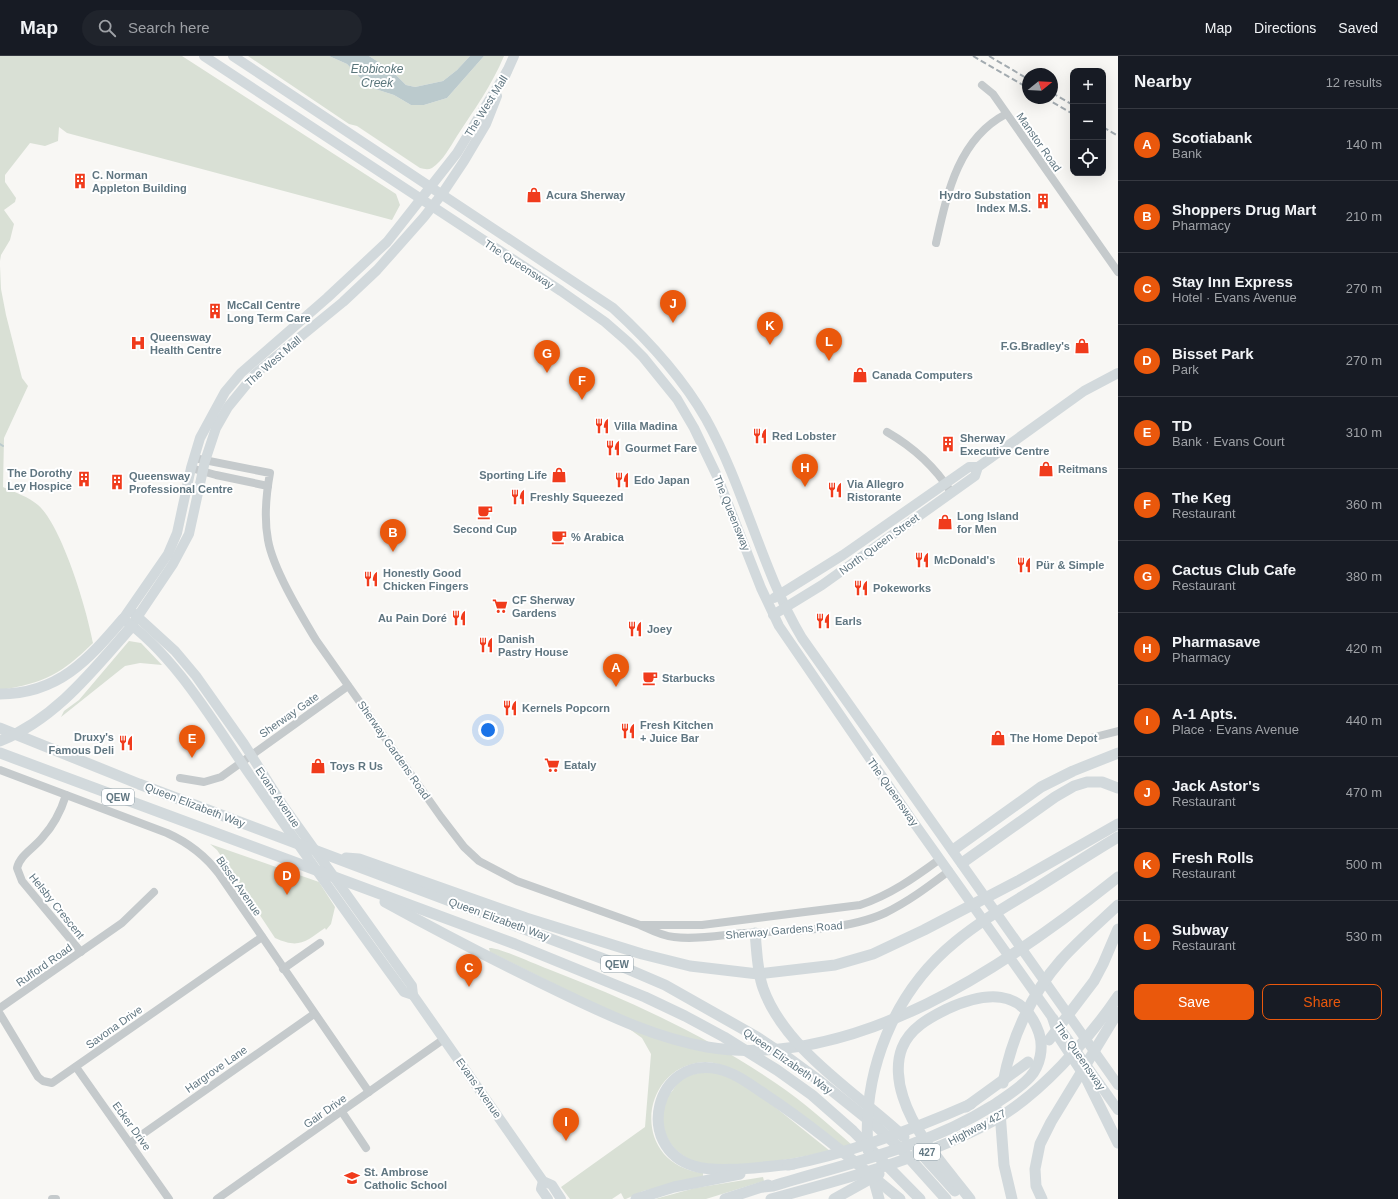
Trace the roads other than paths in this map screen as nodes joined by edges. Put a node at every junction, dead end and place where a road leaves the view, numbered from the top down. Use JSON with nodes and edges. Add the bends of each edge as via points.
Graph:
{"nodes":[{"id":1,"x":204,"y":56,"type":"edge"},
{"id":2,"x":232,"y":56,"type":"edge"},
{"id":3,"x":514,"y":56,"type":"edge"},
{"id":4,"x":507,"y":71,"type":"junction"},
{"id":5,"x":982,"y":85,"type":"dead end"},
{"id":6,"x":1006,"y":114,"type":"junction"},
{"id":7,"x":431,"y":187,"type":"junction"},
{"id":8,"x":442,"y":194,"type":"junction"},
{"id":9,"x":422,"y":198,"type":"junction"},
{"id":10,"x":433,"y":206,"type":"junction"},
{"id":11,"x":936,"y":242,"type":"dead end"},
{"id":12,"x":1118,"y":272,"type":"edge"},
{"id":13,"x":1118,"y":373,"type":"edge"},
{"id":14,"x":887,"y":432,"type":"dead end"},
{"id":15,"x":194,"y":458,"type":"junction"},
{"id":16,"x":205,"y":461,"type":"junction"},
{"id":17,"x":191,"y":468,"type":"junction"},
{"id":18,"x":202,"y":472,"type":"junction"},
{"id":19,"x":718,"y":476,"type":"junction"},
{"id":20,"x":268,"y":486,"type":"junction"},
{"id":21,"x":737,"y":488,"type":"junction"},
{"id":22,"x":948,"y":488,"type":"junction"},
{"id":23,"x":780,"y":594,"type":"junction"},
{"id":24,"x":768,"y":603,"type":"junction"},
{"id":25,"x":786,"y":608,"type":"junction"},
{"id":26,"x":773,"y":615,"type":"junction"},
{"id":27,"x":131,"y":621,"type":"junction"},
{"id":28,"x":348,"y":686,"type":"junction"},
{"id":29,"x":0,"y":694,"type":"edge"},
{"id":30,"x":0,"y":728,"type":"edge"},
{"id":31,"x":1118,"y":731,"type":"edge"},
{"id":32,"x":1087,"y":739,"type":"dead end"},
{"id":33,"x":0,"y":740,"type":"edge"},
{"id":34,"x":0,"y":753,"type":"edge"},
{"id":35,"x":1118,"y":753,"type":"edge"},
{"id":36,"x":251,"y":755,"type":"junction"},
{"id":37,"x":242,"y":762,"type":"junction"},
{"id":38,"x":0,"y":770,"type":"edge"},
{"id":39,"x":180,"y":778,"type":"dead end"},
{"id":40,"x":1118,"y":788,"type":"edge"},
{"id":41,"x":66,"y":794,"type":"junction"},
{"id":42,"x":1118,"y":824,"type":"edge"},
{"id":43,"x":1118,"y":837,"type":"edge"},
{"id":44,"x":953,"y":850,"type":"junction"},
{"id":45,"x":330,"y":857,"type":"junction"},
{"id":46,"x":940,"y":859,"type":"junction"},
{"id":47,"x":962,"y":863,"type":"junction"},
{"id":48,"x":949,"y":871,"type":"junction"},
{"id":49,"x":1116,"y":879,"type":"edge"},
{"id":50,"x":353,"y":884,"type":"junction"},
{"id":51,"x":154,"y":892,"type":"dead end"},
{"id":52,"x":1118,"y":905,"type":"edge"},
{"id":53,"x":754,"y":919,"type":"junction"},
{"id":54,"x":742,"y":920,"type":"junction"},
{"id":55,"x":640,"y":925,"type":"junction"},
{"id":56,"x":1118,"y":929,"type":"edge"},
{"id":57,"x":755,"y":933,"type":"junction"},
{"id":58,"x":743,"y":934,"type":"junction"},
{"id":59,"x":262,"y":937,"type":"junction"},
{"id":60,"x":320,"y":943,"type":"dead end"},
{"id":61,"x":81,"y":952,"type":"junction"},
{"id":62,"x":283,"y":969,"type":"junction"},
{"id":63,"x":413,"y":996,"type":"junction"},
{"id":64,"x":1118,"y":996,"type":"edge"},
{"id":65,"x":0,"y":1008,"type":"edge"},
{"id":66,"x":1118,"y":1012,"type":"edge"},
{"id":67,"x":0,"y":1014,"type":"edge"},
{"id":68,"x":314,"y":1014,"type":"junction"},
{"id":69,"x":1053,"y":1019,"type":"joint"},
{"id":70,"x":444,"y":1039,"type":"junction"},
{"id":71,"x":1049,"y":1040,"type":"dead end"},
{"id":72,"x":1028,"y":1062,"type":"dead end"},
{"id":73,"x":76,"y":1067,"type":"junction"},
{"id":74,"x":1090,"y":1077,"type":"junction"},
{"id":75,"x":1118,"y":1085,"type":"edge"},
{"id":76,"x":369,"y":1092,"type":"junction"},
{"id":77,"x":971,"y":1104,"type":"junction"},
{"id":78,"x":1118,"y":1110,"type":"edge"},
{"id":79,"x":342,"y":1112,"type":"junction"},
{"id":80,"x":130,"y":1143,"type":"junction"},
{"id":81,"x":1118,"y":1143,"type":"edge"},
{"id":82,"x":366,"y":1148,"type":"dead end"},
{"id":83,"x":900,"y":1162,"type":"junction"},
{"id":84,"x":794,"y":1164,"type":"junction"},
{"id":85,"x":943,"y":1171,"type":"junction"},
{"id":86,"x":543,"y":1181,"type":"junction"},
{"id":87,"x":763,"y":1187,"type":"junction"},
{"id":88,"x":52,"y":1199,"type":"edge"},
{"id":89,"x":56,"y":1199,"type":"edge"},
{"id":90,"x":169,"y":1199,"type":"edge"},
{"id":91,"x":217,"y":1199,"type":"edge"},
{"id":92,"x":548,"y":1199,"type":"edge"},
{"id":93,"x":561,"y":1199,"type":"edge"},
{"id":94,"x":636,"y":1199,"type":"edge"},
{"id":95,"x":725,"y":1199,"type":"edge"},
{"id":96,"x":771,"y":1199,"type":"edge"},
{"id":97,"x":834,"y":1199,"type":"edge"},
{"id":98,"x":878,"y":1199,"type":"edge"},
{"id":99,"x":900,"y":1199,"type":"edge"},
{"id":100,"x":920,"y":1199,"type":"edge"},
{"id":101,"x":946,"y":1199,"type":"edge"},
{"id":102,"x":962,"y":1199,"type":"edge"},
{"id":103,"x":970,"y":1199,"type":"edge"},
{"id":104,"x":1012,"y":1199,"type":"edge"},
{"id":105,"x":1042,"y":1199,"type":"edge"}],
"edges":[{"from":1,"to":9,"type":"main road","name":"The Queensway"},
{"from":2,"to":7,"type":"main road","name":"The Queensway"},
{"from":3,"to":4,"type":"main road","name":"The West Mall"},
{"from":4,"to":7,"type":"main road","name":"The West Mall","via":[[457,153]]},
{"from":4,"to":8,"type":"main road","name":"The West Mall","via":[[486,124]]},
{"from":5,"to":6,"type":"street","name":"Manstor Road"},
{"from":6,"to":11,"type":"street","via":[[980,132],[961,160],[946,196]]},
{"from":6,"to":12,"type":"street","name":"Manstor Road"},
{"from":7,"to":8,"type":"main road","name":"The Queensway"},
{"from":7,"to":9,"type":"main road","name":"The West Mall"},
{"from":8,"to":10,"type":"main road","name":"The West Mall"},
{"from":8,"to":21,"type":"main road","name":"The Queensway","via":[[613,308],[643,337],[693,398]]},
{"from":9,"to":10,"type":"main road","name":"The Queensway"},
{"from":9,"to":15,"type":"main road","name":"The West Mall","via":[[387,242],[241,373],[213,412],[200,438]]},
{"from":10,"to":16,"type":"main road","name":"The West Mall","via":[[372,275],[255,374],[239,391],[216,428]]},
{"from":10,"to":19,"type":"main road","name":"The Queensway","via":[[561,291],[628,342],[676,399]]},
{"from":13,"to":22,"type":"main road","name":"North Queen Street","via":[[1079,394],[978,467],[975,476]]},
{"from":14,"to":22,"type":"street","via":[[922,458]]},
{"from":15,"to":16,"type":"street"},
{"from":15,"to":17,"type":"main road","name":"The West Mall"},
{"from":16,"to":18,"type":"main road","name":"The West Mall"},
{"from":16,"to":20,"type":"street","name":"Sherway Gardens Road","via":[[270,473]]},
{"from":17,"to":18,"type":"street"},
{"from":17,"to":27,"type":"main road","name":"The West Mall","via":[[177,533],[168,554],[130,610]]},
{"from":18,"to":20,"type":"street"},
{"from":18,"to":27,"type":"main road","name":"The West Mall","via":[[189,534],[174,564]]},
{"from":19,"to":21,"type":"main road","via":[[723,483]]},
{"from":19,"to":24,"type":"main road","name":"The Queensway"},
{"from":20,"to":28,"type":"street","name":"Sherway Gardens Road","via":[[267,524],[272,553],[304,620]]},
{"from":21,"to":23,"type":"main road","name":"The Queensway"},
{"from":22,"to":23,"type":"main road","name":"North Queen Street"},
{"from":22,"to":25,"type":"main road","name":"North Queen Street"},
{"from":23,"to":24,"type":"main road","name":"North Queen Street"},
{"from":23,"to":25,"type":"main road","name":"The Queensway"},
{"from":24,"to":26,"type":"main road","name":"The Queensway"},
{"from":25,"to":26,"type":"main road","name":"North Queen Street"},
{"from":25,"to":44,"type":"main road","name":"The Queensway","via":[[812,653]]},
{"from":26,"to":46,"type":"main road","name":"The Queensway","via":[[817,683]]},
{"from":27,"to":29,"type":"highway","via":[[77,668],[59,680],[35,690]]},
{"from":27,"to":33,"type":"highway","via":[[78,687],[55,707],[18,732]]},
{"from":27,"to":36,"type":"main road","name":"Evans Avenue","via":[[175,651],[192,670]]},
{"from":27,"to":37,"type":"main road","name":"Evans Avenue","via":[[175,670]]},
{"from":28,"to":36,"type":"street","name":"Sherway Gate"},
{"from":28,"to":55,"type":"street","name":"Sherway Gardens Road","via":[[444,822],[479,861],[517,881]]},
{"from":30,"to":45,"type":"highway","name":"Queen Elizabeth Way","number":"QEW"},
{"from":31,"to":32,"type":"street"},
{"from":34,"to":50,"type":"highway","name":"Queen Elizabeth Way","number":"QEW"},
{"from":35,"to":44,"type":"highway","via":[[1041,787]]},
{"from":36,"to":37,"type":"street","name":"Sherway Gate"},
{"from":36,"to":63,"type":"main road","name":"Evans Avenue","via":[[284,806],[412,986]]},
{"from":37,"to":39,"type":"street","name":"Sherway Gate","via":[[212,781],[198,782]]},
{"from":37,"to":63,"type":"main road","name":"Evans Avenue","via":[[404,992]]},
{"from":38,"to":41,"type":"street","name":"Bisset Avenue"},
{"from":40,"to":47,"type":"highway","via":[[1102,782],[1087,782],[1074,786]]},
{"from":41,"to":59,"type":"street","name":"Bisset Avenue","via":[[167,833],[190,845],[211,864]]},
{"from":41,"to":61,"type":"street","name":"Helsby Crescent","via":[[49,830],[20,859],[17,868],[22,881]]},
{"from":42,"to":45,"type":"highway","via":[[1018,881],[873,954],[835,965],[758,974],[690,966],[642,954],[526,918],[359,860]]},
{"from":43,"to":98,"type":"highway","via":[[974,927],[947,949],[913,987],[894,1018],[875,1066],[868,1105],[869,1155]]},
{"from":44,"to":46,"type":"main road","name":"Sherway Gardens Road"},
{"from":44,"to":47,"type":"main road","name":"The Queensway"},
{"from":45,"to":101,"type":"highway","name":"Queen Elizabeth Way","number":"QEW","via":[[568,945],[665,985],[757,1037],[821,1082],[902,1150]]},
{"from":46,"to":48,"type":"main road","name":"The Queensway"},
{"from":46,"to":53,"type":"street","name":"Sherway Gardens Road","via":[[896,890],[860,906]]},
{"from":47,"to":48,"type":"main road","name":"Sherway Gardens Road"},
{"from":47,"to":75,"type":"main road","name":"The Queensway"},
{"from":48,"to":57,"type":"street","name":"Sherway Gardens Road","via":[[907,901],[884,913],[846,924]]},
{"from":48,"to":69,"type":"main road","name":"The Queensway"},
{"from":49,"to":50,"type":"highway","via":[[1049,930],[984,973],[911,1010],[874,1026],[827,1041],[790,1048],[752,1050],[729,1050],[680,1041],[643,1030],[514,971]]},
{"from":50,"to":100,"type":"highway","name":"Queen Elizabeth Way","via":[[645,996],[724,1036],[812,1095],[853,1131]]},
{"from":51,"to":61,"type":"street","name":"Rufford Road","via":[[122,923]]},
{"from":52,"to":104,"type":"highway","via":[[1061,960],[1026,1013],[1015,1040],[1005,1071],[1000,1108],[1002,1148]]},
{"from":53,"to":54,"type":"street","name":"Sherway Gardens Road"},
{"from":53,"to":57,"type":"street"},
{"from":54,"to":55,"type":"street","name":"Sherway Gardens Road","via":[[702,925]]},
{"from":54,"to":58,"type":"street"},
{"from":55,"to":58,"type":"street","name":"Sherway Gardens Road","via":[[674,937]]},
{"from":56,"to":71,"type":"highway","via":[[1094,981]]},
{"from":57,"to":58,"type":"street","name":"Sherway Gardens Road"},
{"from":57,"to":85,"type":"highway","via":[[762,986],[770,1007],[786,1031],[810,1056]]},
{"from":59,"to":62,"type":"street","name":"Bisset Avenue"},
{"from":59,"to":73,"type":"street","name":"Savona Drive"},
{"from":60,"to":62,"type":"street"},
{"from":61,"to":65,"type":"street","name":"Rufford Road"},
{"from":62,"to":68,"type":"street","name":"Bisset Avenue"},
{"from":63,"to":70,"type":"main road","name":"Evans Avenue"},
{"from":64,"to":83,"type":"highway","name":"Highway 427","number":"427","via":[[1100,1022],[1031,1094],[993,1121],[940,1147]]},
{"from":66,"to":105,"type":"highway","via":[[1040,1144],[1035,1168],[1036,1186]]},
{"from":67,"to":73,"type":"street","name":"Savona Drive","via":[[43,1081],[55,1082]]},
{"from":68,"to":76,"type":"street","name":"Bisset Avenue"},
{"from":68,"to":80,"type":"street","name":"Hargrove Lane"},
{"from":69,"to":74,"type":"highway","via":[[1059,1036]]},
{"from":70,"to":76,"type":"street","name":"Gair Drive"},
{"from":70,"to":86,"type":"main road","name":"Evans Avenue"},
{"from":72,"to":77,"type":"highway","name":"Highway 427","number":"427"},
{"from":73,"to":80,"type":"street","name":"Ecker Drive"},
{"from":74,"to":78,"type":"main road","name":"The Queensway"},
{"from":74,"to":81,"type":"highway"},
{"from":76,"to":79,"type":"street","name":"Gair Drive"},
{"from":77,"to":84,"type":"highway","via":[[892,1137]]},
{"from":77,"to":87,"type":"highway","name":"Highway 427","number":"427","via":[[938,1125],[898,1142]]},
{"from":79,"to":82,"type":"street"},
{"from":79,"to":91,"type":"street","name":"Gair Drive"},
{"from":80,"to":90,"type":"street","name":"Ecker Drive"},
{"from":83,"to":96,"type":"highway","name":"Highway 427","number":"427"},
{"from":83,"to":97,"type":"highway"},
{"from":84,"to":94,"type":"highway","via":[[674,1187]]},
{"from":84,"to":99,"type":"highway","via":[[725,1169],[689,1164],[675,1156],[663,1140],[659,1129],[658,1108],[663,1095],[674,1080],[691,1070],[717,1069],[737,1076],[806,1123]]},
{"from":85,"to":87,"type":"highway","via":[[913,1120],[903,1097],[898,1064],[902,1048],[915,1029],[935,1014],[987,996],[1007,998],[1025,1010],[1041,1037],[1038,1063],[1031,1076],[1012,1092],[965,1121],[920,1142],[844,1166]]},
{"from":85,"to":102,"type":"highway"},
{"from":85,"to":103,"type":"highway"},
{"from":86,"to":92,"type":"main road","name":"Evans Avenue","via":[[542,1189]]},
{"from":86,"to":93,"type":"main road","name":"Evans Avenue","via":[[552,1185]]},
{"from":87,"to":95,"type":"highway","name":"Highway 427","number":"427"},
{"from":88,"to":89,"type":"street"}]}
